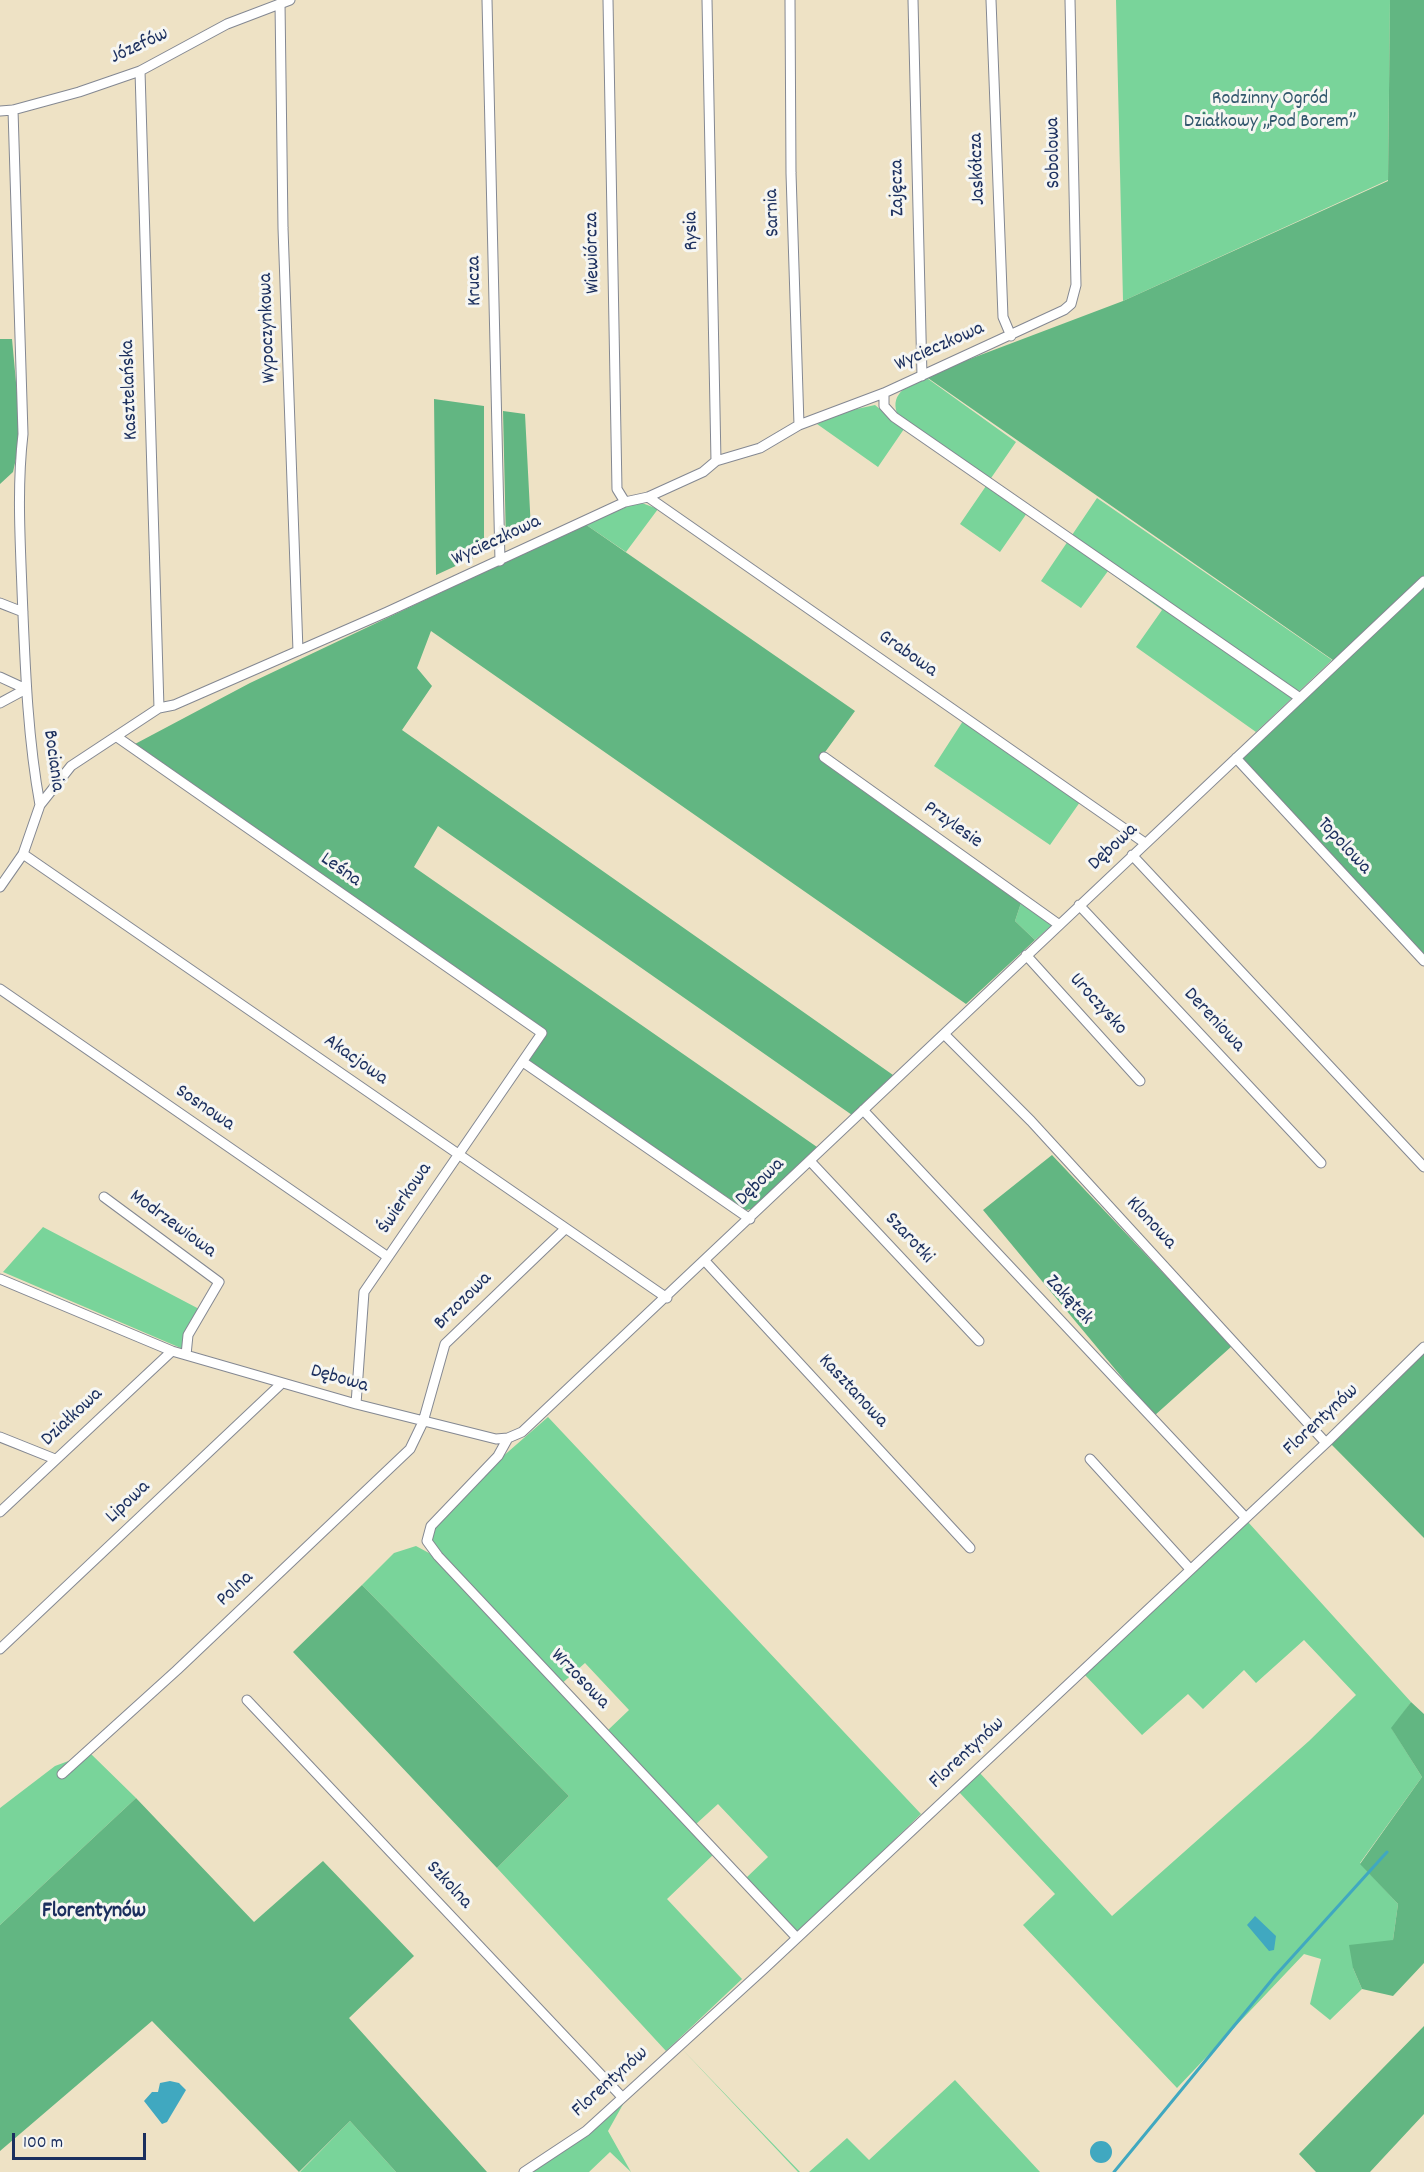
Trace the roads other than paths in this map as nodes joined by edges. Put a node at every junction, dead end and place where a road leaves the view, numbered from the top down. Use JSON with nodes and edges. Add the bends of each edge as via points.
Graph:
{"nodes":[{"id":1,"x":290,"y":0,"type":"edge"},
{"id":2,"x":487,"y":0,"type":"edge"},
{"id":3,"x":608,"y":0,"type":"edge"},
{"id":4,"x":707,"y":0,"type":"edge"},
{"id":5,"x":790,"y":0,"type":"edge"},
{"id":6,"x":913,"y":0,"type":"edge"},
{"id":7,"x":992,"y":0,"type":"edge"},
{"id":8,"x":1070,"y":0,"type":"edge"},
{"id":9,"x":280,"y":3,"type":"junction"},
{"id":10,"x":140,"y":70,"type":"junction"},
{"id":11,"x":13,"y":110,"type":"junction"},
{"id":12,"x":0,"y":111,"type":"edge"},
{"id":13,"x":1071,"y":304,"type":"joint"},
{"id":14,"x":1011,"y":336,"type":"junction"},
{"id":15,"x":922,"y":376,"type":"junction"},
{"id":16,"x":884,"y":393,"type":"junction"},
{"id":17,"x":799,"y":425,"type":"junction"},
{"id":18,"x":716,"y":461,"type":"junction"},
{"id":19,"x":648,"y":497,"type":"junction"},
{"id":20,"x":625,"y":502,"type":"junction"},
{"id":21,"x":500,"y":561,"type":"junction"},
{"id":22,"x":1424,"y":581,"type":"edge"},
{"id":23,"x":0,"y":603,"type":"edge"},
{"id":24,"x":23,"y":612,"type":"junction"},
{"id":25,"x":298,"y":651,"type":"junction"},
{"id":26,"x":0,"y":677,"type":"edge"},
{"id":27,"x":26,"y":689,"type":"junction"},
{"id":28,"x":1300,"y":698,"type":"junction"},
{"id":29,"x":0,"y":703,"type":"edge"},
{"id":30,"x":159,"y":708,"type":"junction"},
{"id":31,"x":117,"y":737,"type":"junction"},
{"id":32,"x":824,"y":758,"type":"dead end"},
{"id":33,"x":1236,"y":758,"type":"junction"},
{"id":34,"x":40,"y":805,"type":"junction"},
{"id":35,"x":1145,"y":843,"type":"junction"},
{"id":36,"x":23,"y":854,"type":"junction"},
{"id":37,"x":1132,"y":855,"type":"junction"},
{"id":38,"x":0,"y":887,"type":"edge"},
{"id":39,"x":1079,"y":905,"type":"junction"},
{"id":40,"x":1058,"y":924,"type":"junction"},
{"id":41,"x":1026,"y":955,"type":"junction"},
{"id":42,"x":1424,"y":962,"type":"edge"},
{"id":43,"x":0,"y":989,"type":"edge"},
{"id":44,"x":542,"y":1034,"type":"joint"},
{"id":45,"x":944,"y":1034,"type":"junction"},
{"id":46,"x":524,"y":1062,"type":"junction"},
{"id":47,"x":1140,"y":1081,"type":"dead end"},
{"id":48,"x":863,"y":1110,"type":"junction"},
{"id":49,"x":458,"y":1155,"type":"junction"},
{"id":50,"x":810,"y":1161,"type":"junction"},
{"id":51,"x":1321,"y":1163,"type":"dead end"},
{"id":52,"x":1424,"y":1167,"type":"edge"},
{"id":53,"x":104,"y":1197,"type":"dead end"},
{"id":54,"x":750,"y":1219,"type":"junction"},
{"id":55,"x":565,"y":1229,"type":"junction"},
{"id":56,"x":388,"y":1257,"type":"junction"},
{"id":57,"x":705,"y":1262,"type":"junction"},
{"id":58,"x":0,"y":1279,"type":"edge"},
{"id":59,"x":667,"y":1298,"type":"junction"},
{"id":60,"x":980,"y":1341,"type":"dead end"},
{"id":61,"x":1424,"y":1347,"type":"edge"},
{"id":62,"x":172,"y":1351,"type":"junction"},
{"id":63,"x":186,"y":1355,"type":"junction"},
{"id":64,"x":282,"y":1383,"type":"junction"},
{"id":65,"x":356,"y":1404,"type":"junction"},
{"id":66,"x":423,"y":1422,"type":"junction"},
{"id":67,"x":0,"y":1437,"type":"edge"},
{"id":68,"x":508,"y":1438,"type":"junction"},
{"id":69,"x":1326,"y":1443,"type":"junction"},
{"id":70,"x":55,"y":1459,"type":"junction"},
{"id":71,"x":1090,"y":1459,"type":"dead end"},
{"id":72,"x":0,"y":1512,"type":"edge"},
{"id":73,"x":1246,"y":1518,"type":"junction"},
{"id":74,"x":970,"y":1548,"type":"dead end"},
{"id":75,"x":1190,"y":1569,"type":"junction"},
{"id":76,"x":0,"y":1649,"type":"edge"},
{"id":77,"x":247,"y":1700,"type":"dead end"},
{"id":78,"x":62,"y":1774,"type":"dead end"},
{"id":79,"x":797,"y":1938,"type":"junction"},
{"id":80,"x":622,"y":2097,"type":"junction"},
{"id":81,"x":524,"y":2172,"type":"edge"}],
"edges":[{"from":1,"to":9,"type":"street","name":"Józefów"},
{"from":2,"to":21,"type":"street","name":"Krucza"},
{"from":3,"to":20,"type":"street","name":"Wiewiórcza","via":[[617,489]]},
{"from":4,"to":18,"type":"street","name":"Rysia"},
{"from":5,"to":17,"type":"street","name":"Sarnia"},
{"from":6,"to":15,"type":"street","name":"Zajęcza"},
{"from":7,"to":14,"type":"street","name":"Jaskółcza","via":[[1003,317]]},
{"from":8,"to":13,"type":"street","name":"Sobolowa","via":[[1076,285]]},
{"from":9,"to":10,"type":"street","name":"Józefów","via":[[227,24]]},
{"from":9,"to":25,"type":"street","name":"Wypoczynkowa","via":[[283,228]]},
{"from":10,"to":11,"type":"street","name":"Józefów"},
{"from":10,"to":30,"type":"street","name":"Kasztelańska"},
{"from":11,"to":12,"type":"street","name":"Józefów"},
{"from":11,"to":24,"type":"street","name":"Bociania","via":[[23,434],[18,476]]},
{"from":13,"to":14,"type":"street","name":"Wycieczkowa"},
{"from":14,"to":15,"type":"street","name":"Wycieczkowa"},
{"from":15,"to":16,"type":"street","name":"Wycieczkowa"},
{"from":16,"to":17,"type":"street","name":"Wycieczkowa"},
{"from":16,"to":28,"type":"street","via":[[884,406],[894,417]]},
{"from":17,"to":18,"type":"street","name":"Wycieczkowa","via":[[760,448]]},
{"from":18,"to":19,"type":"street","name":"Wycieczkowa","via":[[703,472]]},
{"from":19,"to":20,"type":"street","name":"Wycieczkowa"},
{"from":19,"to":35,"type":"street","name":"Grabowa"},
{"from":20,"to":21,"type":"street","name":"Wycieczkowa"},
{"from":21,"to":25,"type":"street","name":"Wycieczkowa"},
{"from":22,"to":28,"type":"street","name":"Dębowa"},
{"from":23,"to":24,"type":"street"},
{"from":24,"to":27,"type":"street","name":"Bociania"},
{"from":25,"to":30,"type":"street","name":"Wycieczkowa"},
{"from":26,"to":27,"type":"street"},
{"from":27,"to":29,"type":"street"},
{"from":27,"to":34,"type":"street","name":"Bociania"},
{"from":28,"to":33,"type":"street","name":"Dębowa"},
{"from":30,"to":31,"type":"street","name":"Wycieczkowa"},
{"from":31,"to":34,"type":"street","name":"Wycieczkowa","via":[[71,766]]},
{"from":31,"to":44,"type":"street","name":"Leśna"},
{"from":32,"to":40,"type":"street","name":"Przylesie"},
{"from":33,"to":35,"type":"street","name":"Dębowa"},
{"from":33,"to":42,"type":"street","name":"Topolowa"},
{"from":34,"to":36,"type":"street","name":"Wycieczkowa"},
{"from":35,"to":37,"type":"street","name":"Dębowa"},
{"from":36,"to":38,"type":"street","name":"Wycieczkowa"},
{"from":36,"to":49,"type":"street","name":"Akacjowa"},
{"from":37,"to":39,"type":"street","name":"Dębowa"},
{"from":37,"to":52,"type":"street"},
{"from":39,"to":40,"type":"street","name":"Dębowa"},
{"from":39,"to":51,"type":"street","name":"Dereniowa"},
{"from":40,"to":41,"type":"street","name":"Dębowa"},
{"from":41,"to":45,"type":"street","name":"Dębowa"},
{"from":41,"to":47,"type":"street","name":"Uroczysko"},
{"from":43,"to":56,"type":"street","name":"Sosnowa"},
{"from":44,"to":46,"type":"street","name":"Świerkowa"},
{"from":45,"to":48,"type":"street","name":"Dębowa"},
{"from":45,"to":69,"type":"street","name":"Klonowa","via":[[1030,1121]]},
{"from":46,"to":49,"type":"street","name":"Świerkowa"},
{"from":46,"to":54,"type":"street"},
{"from":48,"to":50,"type":"street","name":"Dębowa"},
{"from":48,"to":73,"type":"street","name":"Zakątek"},
{"from":49,"to":55,"type":"street","name":"Akacjowa"},
{"from":49,"to":56,"type":"street","name":"Świerkowa"},
{"from":50,"to":54,"type":"street","name":"Dębowa"},
{"from":50,"to":60,"type":"street","name":"Szarotki"},
{"from":53,"to":63,"type":"street","name":"Modrzewiowa","via":[[219,1282],[188,1335]]},
{"from":54,"to":57,"type":"street","name":"Dębowa"},
{"from":55,"to":59,"type":"street","name":"Akacjowa"},
{"from":55,"to":66,"type":"street","name":"Brzozowa","via":[[445,1344]]},
{"from":56,"to":65,"type":"street","name":"Świerkowa","via":[[364,1292]]},
{"from":57,"to":59,"type":"street","name":"Dębowa"},
{"from":57,"to":74,"type":"street","name":"Kasztanowa"},
{"from":58,"to":62,"type":"street","name":"Dębowa"},
{"from":59,"to":68,"type":"street","name":"Dębowa","via":[[542,1417]]},
{"from":61,"to":69,"type":"street","name":"Florentynów"},
{"from":62,"to":63,"type":"street","name":"Dębowa"},
{"from":62,"to":70,"type":"street","name":"Działkowa"},
{"from":63,"to":64,"type":"street","name":"Dębowa"},
{"from":64,"to":65,"type":"street","name":"Dębowa"},
{"from":64,"to":76,"type":"street","name":"Lipowa"},
{"from":65,"to":66,"type":"street","name":"Dębowa"},
{"from":66,"to":68,"type":"street","name":"Dębowa","via":[[496,1439]]},
{"from":66,"to":78,"type":"street","name":"Polna","via":[[410,1449]]},
{"from":67,"to":70,"type":"street"},
{"from":68,"to":79,"type":"street","name":"Wrzosowa","via":[[498,1456],[431,1526],[427,1541]]},
{"from":69,"to":73,"type":"street","name":"Florentynów"},
{"from":70,"to":72,"type":"street","name":"Działkowa"},
{"from":71,"to":75,"type":"street"},
{"from":73,"to":75,"type":"street","name":"Florentynów"},
{"from":75,"to":79,"type":"street","name":"Florentynów"},
{"from":77,"to":80,"type":"street","name":"Szkolna"},
{"from":79,"to":80,"type":"street","name":"Florentynów"},
{"from":80,"to":81,"type":"street","name":"Florentynów","via":[[585,2131]]}]}
